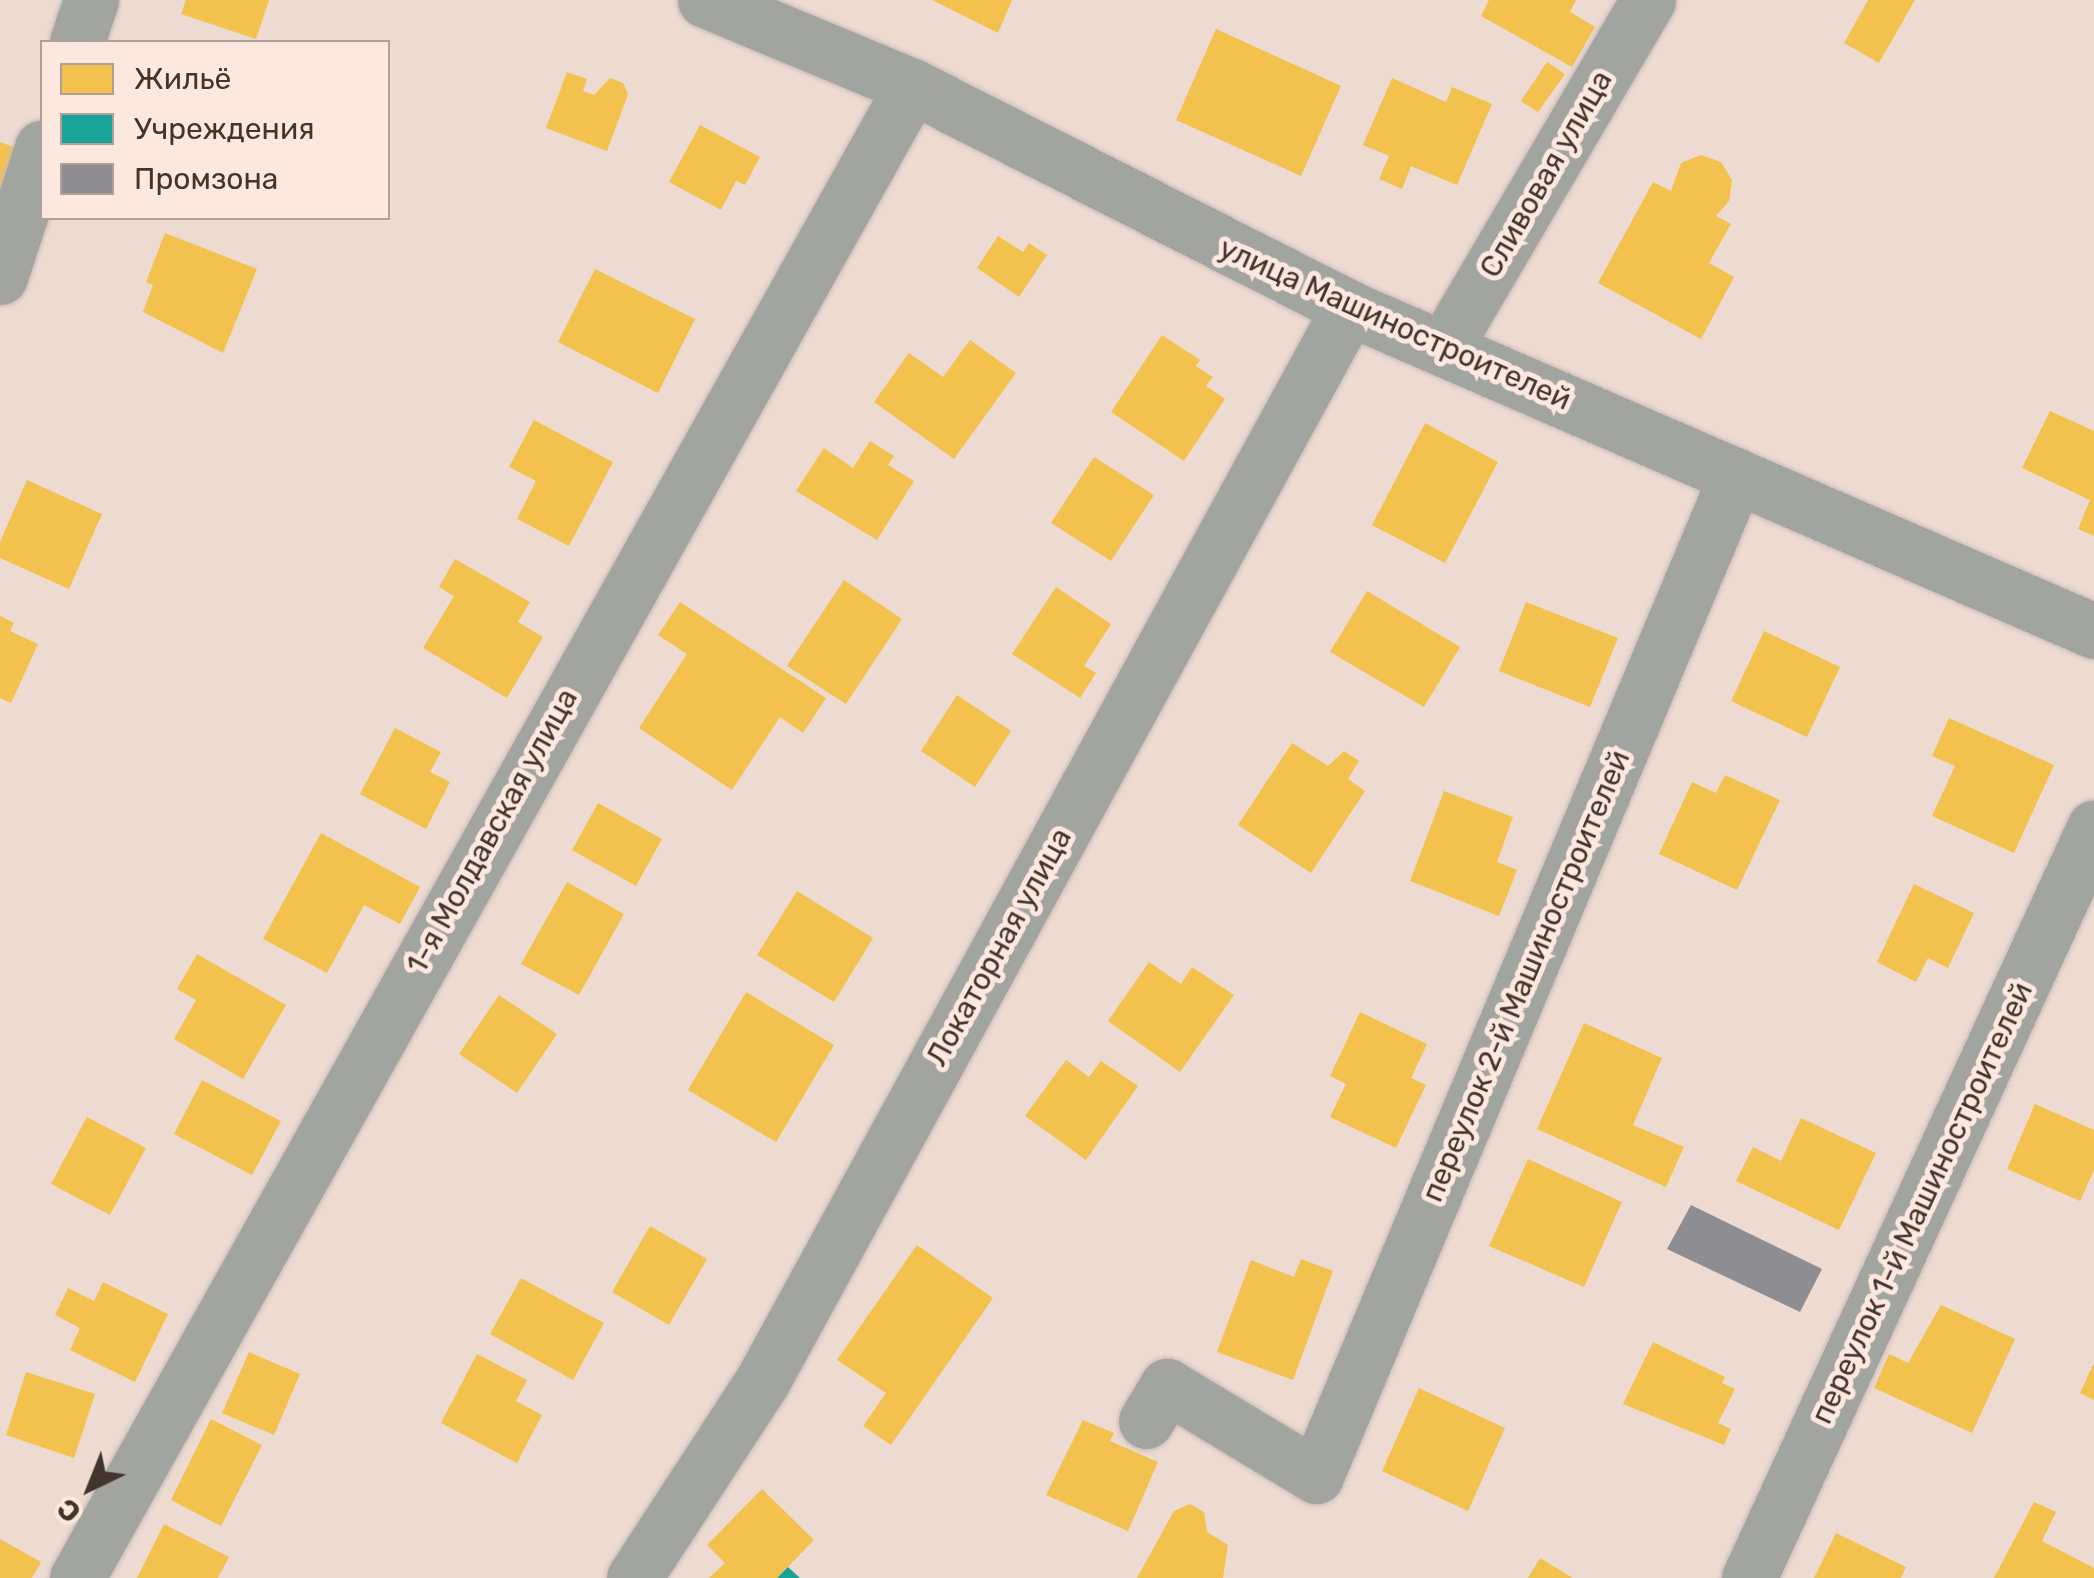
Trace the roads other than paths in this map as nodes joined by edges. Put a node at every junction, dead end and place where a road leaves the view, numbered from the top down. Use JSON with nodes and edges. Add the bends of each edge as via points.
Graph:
{"nodes":[{"id":1,"x":91,"y":0,"type":"edge"},
{"id":2,"x":705,"y":0,"type":"edge"},
{"id":3,"x":1648,"y":0,"type":"edge"},
{"id":4,"x":78,"y":40,"type":"edge"},
{"id":5,"x":912,"y":86,"type":"junction"},
{"id":6,"x":40,"y":154,"type":"edge"},
{"id":7,"x":0,"y":277,"type":"edge"},
{"id":8,"x":1349,"y":308,"type":"junction"},
{"id":9,"x":1444,"y":348,"type":"junction"},
{"id":10,"x":1736,"y":476,"type":"junction"},
{"id":11,"x":2094,"y":631,"type":"edge"},
{"id":12,"x":2094,"y":828,"type":"edge"},
{"id":13,"x":1146,"y":1422,"type":"dead end"},
{"id":14,"x":77,"y":1578,"type":"edge"},
{"id":15,"x":634,"y":1578,"type":"edge"},
{"id":16,"x":1750,"y":1578,"type":"edge"}],
"edges":[{"from":1,"to":4,"type":"street"},
{"from":2,"to":5,"type":"street","name":"улица Машиностроителей"},
{"from":3,"to":9,"type":"street","name":"Сливовая улица"},
{"from":5,"to":8,"type":"street","name":"улица Машиностроителей"},
{"from":5,"to":14,"type":"street","name":"1-я Молдавская улица"},
{"from":6,"to":7,"type":"street"},
{"from":8,"to":9,"type":"street","name":"улица Машиностроителей"},
{"from":8,"to":15,"type":"street","name":"Локаторная улица","via":[[762,1380]]},
{"from":9,"to":10,"type":"street","name":"улица Машиностроителей"},
{"from":10,"to":11,"type":"street","name":"улица Машиностроителей"},
{"from":10,"to":13,"type":"street","name":"переулок 2-й Машиностроителей","via":[[1316,1476],[1167,1386]]},
{"from":12,"to":16,"type":"street","name":"переулок 1-й Машиностроителей"}]}
